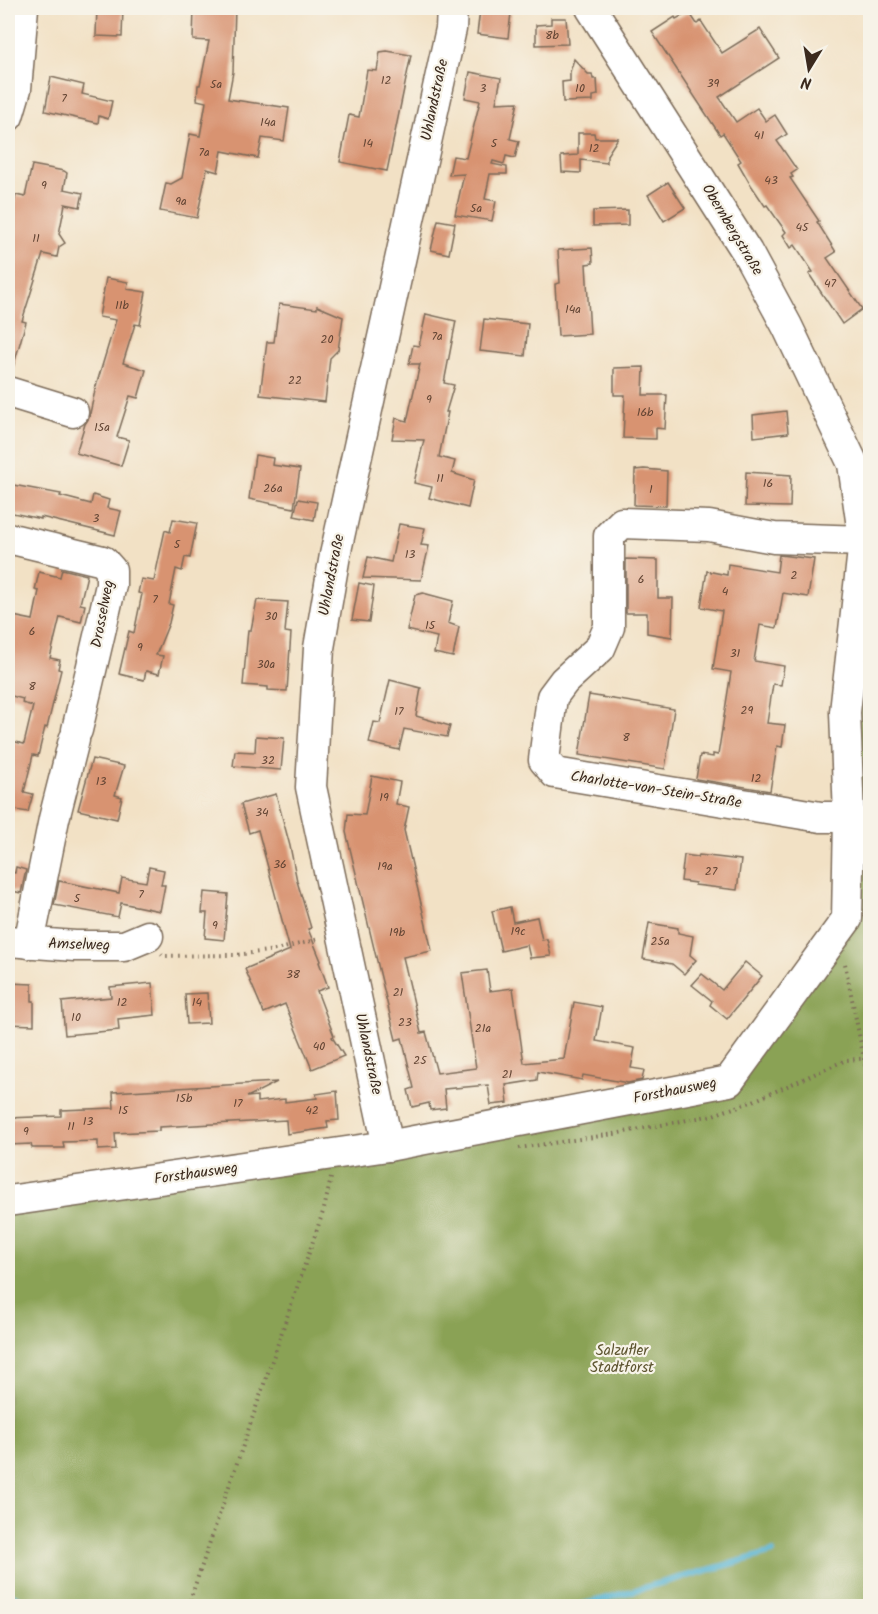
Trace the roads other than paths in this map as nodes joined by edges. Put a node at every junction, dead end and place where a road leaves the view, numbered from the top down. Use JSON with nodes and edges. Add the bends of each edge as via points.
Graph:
{"nodes":[{"id":1,"x":23,"y":8,"type":"edge"},
{"id":2,"x":452,"y":8,"type":"edge"},
{"id":3,"x":591,"y":8,"type":"edge"},
{"id":4,"x":8,"y":116,"type":"edge"},
{"id":5,"x":8,"y":392,"type":"edge"},
{"id":6,"x":73,"y":412,"type":"dead end"},
{"id":7,"x":862,"y":463,"type":"edge"},
{"id":8,"x":8,"y":538,"type":"edge"},
{"id":9,"x":867,"y":548,"type":"edge"},
{"id":10,"x":849,"y":818,"type":"junction"},
{"id":11,"x":148,"y":936,"type":"road end"},
{"id":12,"x":18,"y":942,"type":"edge"},
{"id":13,"x":388,"y":1146,"type":"junction"},
{"id":14,"x":8,"y":1201,"type":"edge"}],
"edges":[{"from":1,"to":4,"type":"street","via":[[16,89]]},
{"from":2,"to":13,"type":"street","name":"Uhlandstraße","via":[[451,29],[318,648],[311,787]]},
{"from":3,"to":7,"type":"street","name":"Obernbergstraße","via":[[747,252]]},
{"from":5,"to":6,"type":"street"},
{"from":7,"to":9,"type":"street","name":"Forsthausweg"},
{"from":8,"to":12,"type":"street","name":"Drosselweg","via":[[103,561],[111,570],[111,585],[68,770]]},
{"from":9,"to":10,"type":"street","name":"Forsthausweg","via":[[845,712]]},
{"from":9,"to":10,"type":"street","name":"Charlotte-von-Stein-Straße","via":[[709,526],[622,523],[609,536],[609,627],[600,648],[552,697],[544,760],[555,773],[821,817]]},
{"from":10,"to":13,"type":"street","name":"Forsthausweg","via":[[846,919],[729,1081]]},
{"from":11,"to":12,"type":"street","name":"Amselweg","via":[[124,946]]},
{"from":13,"to":14,"type":"street","name":"Forsthausweg"}]}
